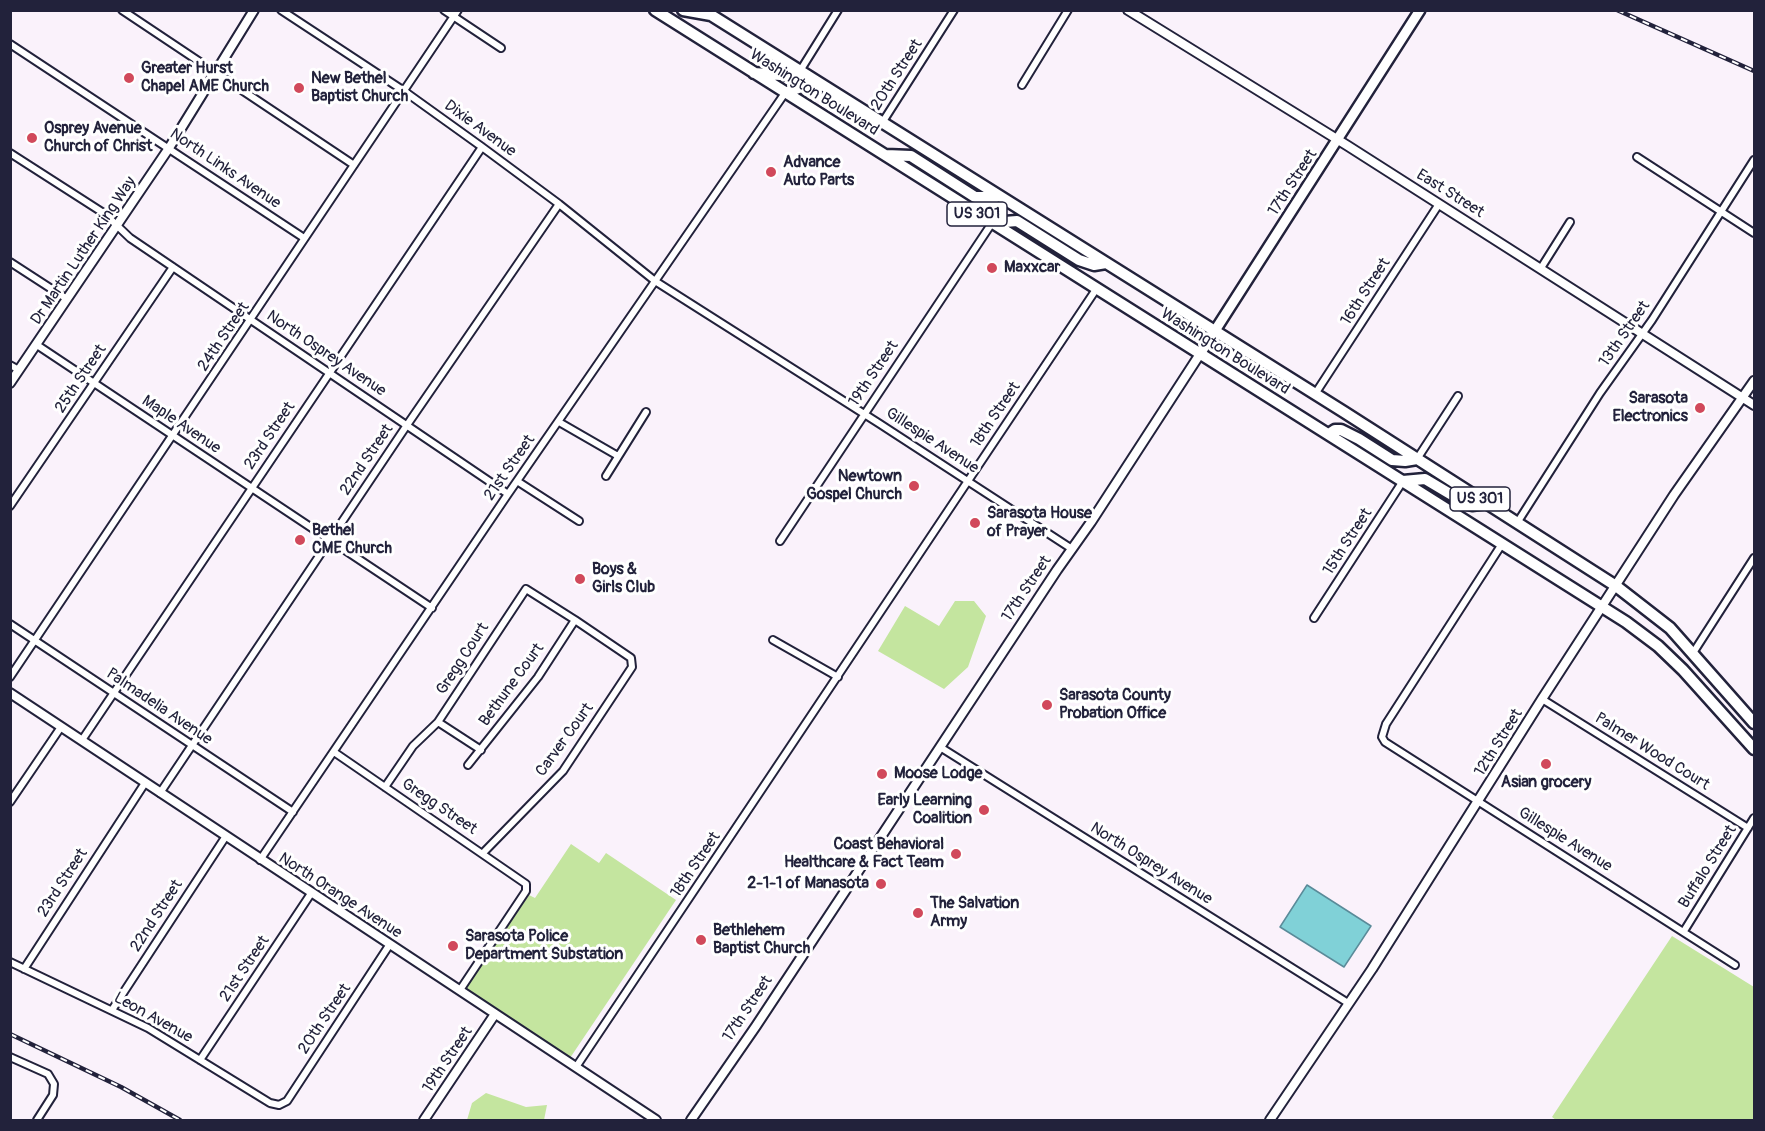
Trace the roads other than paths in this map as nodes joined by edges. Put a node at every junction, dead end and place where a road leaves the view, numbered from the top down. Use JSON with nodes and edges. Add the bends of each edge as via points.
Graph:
{"nodes":[{"id":1,"x":122,"y":10,"type":"edge"},
{"id":2,"x":254,"y":10,"type":"edge"},
{"id":3,"x":281,"y":10,"type":"edge"},
{"id":4,"x":444,"y":10,"type":"edge"},
{"id":5,"x":458,"y":10,"type":"edge"},
{"id":6,"x":655,"y":10,"type":"edge"},
{"id":7,"x":683,"y":10,"type":"edge"},
{"id":8,"x":838,"y":10,"type":"edge"},
{"id":9,"x":954,"y":10,"type":"edge"},
{"id":10,"x":1068,"y":10,"type":"edge"},
{"id":11,"x":1128,"y":10,"type":"edge"},
{"id":12,"x":1420,"y":10,"type":"edge"},
{"id":13,"x":707,"y":13,"type":"edge"},
{"id":14,"x":454,"y":17,"type":"junction"},
{"id":15,"x":10,"y":45,"type":"edge"},
{"id":16,"x":501,"y":48,"type":"dead end"},
{"id":17,"x":217,"y":72,"type":"junction"},
{"id":18,"x":800,"y":72,"type":"junction"},
{"id":19,"x":754,"y":73,"type":"junction"},
{"id":20,"x":1022,"y":85,"type":"dead end"},
{"id":21,"x":821,"y":86,"type":"junction"},
{"id":22,"x":404,"y":91,"type":"junction"},
{"id":23,"x":785,"y":93,"type":"junction"},
{"id":24,"x":882,"y":124,"type":"junction"},
{"id":25,"x":1338,"y":140,"type":"junction"},
{"id":26,"x":482,"y":147,"type":"junction"},
{"id":27,"x":169,"y":148,"type":"junction"},
{"id":28,"x":10,"y":153,"type":"edge"},
{"id":29,"x":883,"y":154,"type":"junction"},
{"id":30,"x":1637,"y":157,"type":"dead end"},
{"id":31,"x":1755,"y":160,"type":"edge"},
{"id":32,"x":354,"y":165,"type":"junction"},
{"id":33,"x":999,"y":198,"type":"junction"},
{"id":34,"x":560,"y":204,"type":"junction"},
{"id":35,"x":1439,"y":204,"type":"junction"},
{"id":36,"x":1721,"y":212,"type":"junction"},
{"id":37,"x":1570,"y":222,"type":"dead end"},
{"id":38,"x":992,"y":223,"type":"junction"},
{"id":39,"x":117,"y":226,"type":"junction"},
{"id":40,"x":1755,"y":233,"type":"edge"},
{"id":41,"x":304,"y":238,"type":"junction"},
{"id":42,"x":10,"y":262,"type":"edge"},
{"id":43,"x":1106,"y":263,"type":"junction"},
{"id":44,"x":173,"y":267,"type":"junction"},
{"id":45,"x":1541,"y":268,"type":"junction"},
{"id":46,"x":655,"y":281,"type":"junction"},
{"id":47,"x":1096,"y":288,"type":"junction"},
{"id":48,"x":67,"y":299,"type":"junction"},
{"id":49,"x":252,"y":320,"type":"junction"},
{"id":50,"x":1215,"y":331,"type":"junction"},
{"id":51,"x":1642,"y":333,"type":"junction"},
{"id":52,"x":37,"y":345,"type":"junction"},
{"id":53,"x":1200,"y":354,"type":"junction"},
{"id":54,"x":10,"y":365,"type":"edge"},
{"id":55,"x":19,"y":370,"type":"junction"},
{"id":56,"x":329,"y":374,"type":"junction"},
{"id":57,"x":1755,"y":381,"type":"edge"},
{"id":58,"x":10,"y":383,"type":"edge"},
{"id":59,"x":94,"y":383,"type":"junction"},
{"id":60,"x":1315,"y":394,"type":"junction"},
{"id":61,"x":1458,"y":396,"type":"dead end"},
{"id":62,"x":1743,"y":398,"type":"junction"},
{"id":63,"x":1755,"y":405,"type":"edge"},
{"id":64,"x":646,"y":412,"type":"dead end"},
{"id":65,"x":863,"y":414,"type":"junction"},
{"id":66,"x":559,"y":422,"type":"junction"},
{"id":67,"x":407,"y":425,"type":"junction"},
{"id":68,"x":1329,"y":434,"type":"junction"},
{"id":69,"x":173,"y":436,"type":"junction"},
{"id":70,"x":618,"y":456,"type":"junction"},
{"id":71,"x":1417,"y":459,"type":"junction"},
{"id":72,"x":606,"y":476,"type":"dead end"},
{"id":73,"x":969,"y":480,"type":"junction"},
{"id":74,"x":517,"y":481,"type":"junction"},
{"id":75,"x":1403,"y":481,"type":"junction"},
{"id":76,"x":251,"y":488,"type":"junction"},
{"id":77,"x":508,"y":494,"type":"junction"},
{"id":78,"x":1487,"y":503,"type":"junction"},
{"id":79,"x":10,"y":506,"type":"edge"},
{"id":80,"x":579,"y":521,"type":"dead end"},
{"id":81,"x":1517,"y":523,"type":"junction"},
{"id":82,"x":330,"y":540,"type":"junction"},
{"id":83,"x":780,"y":541,"type":"dead end"},
{"id":84,"x":1502,"y":544,"type":"junction"},
{"id":85,"x":1072,"y":549,"type":"junction"},
{"id":86,"x":1755,"y":558,"type":"edge"},
{"id":87,"x":1616,"y":586,"type":"junction"},
{"id":88,"x":1603,"y":607,"type":"junction"},
{"id":89,"x":432,"y":608,"type":"junction"},
{"id":90,"x":1314,"y":618,"type":"dead end"},
{"id":91,"x":575,"y":620,"type":"junction"},
{"id":92,"x":10,"y":624,"type":"edge"},
{"id":93,"x":773,"y":640,"type":"dead end"},
{"id":94,"x":35,"y":641,"type":"junction"},
{"id":95,"x":1693,"y":653,"type":"junction"},
{"id":96,"x":10,"y":677,"type":"edge"},
{"id":97,"x":838,"y":678,"type":"junction"},
{"id":98,"x":10,"y":693,"type":"edge"},
{"id":99,"x":113,"y":693,"type":"junction"},
{"id":100,"x":1542,"y":699,"type":"junction"},
{"id":101,"x":438,"y":722,"type":"junction"},
{"id":102,"x":1755,"y":723,"type":"edge"},
{"id":103,"x":61,"y":727,"type":"junction"},
{"id":104,"x":81,"y":740,"type":"junction"},
{"id":105,"x":192,"y":745,"type":"junction"},
{"id":106,"x":940,"y":747,"type":"junction"},
{"id":107,"x":1755,"y":749,"type":"edge"},
{"id":108,"x":481,"y":750,"type":"junction"},
{"id":109,"x":334,"y":752,"type":"junction"},
{"id":110,"x":468,"y":765,"type":"dead end"},
{"id":111,"x":145,"y":783,"type":"junction"},
{"id":112,"x":385,"y":787,"type":"junction"},
{"id":113,"x":160,"y":793,"type":"junction"},
{"id":114,"x":10,"y":802,"type":"edge"},
{"id":115,"x":1479,"y":802,"type":"junction"},
{"id":116,"x":293,"y":812,"type":"junction"},
{"id":117,"x":1755,"y":818,"type":"edge"},
{"id":118,"x":1748,"y":828,"type":"junction"},
{"id":119,"x":226,"y":836,"type":"junction"},
{"id":120,"x":483,"y":853,"type":"junction"},
{"id":121,"x":260,"y":860,"type":"junction"},
{"id":122,"x":312,"y":892,"type":"junction"},
{"id":123,"x":1684,"y":931,"type":"junction"},
{"id":124,"x":390,"y":944,"type":"junction"},
{"id":125,"x":10,"y":962,"type":"edge"},
{"id":126,"x":1735,"y":965,"type":"dead end"},
{"id":127,"x":24,"y":969,"type":"junction"},
{"id":128,"x":460,"y":990,"type":"junction"},
{"id":129,"x":1348,"y":1003,"type":"junction"},
{"id":130,"x":112,"y":1010,"type":"junction"},
{"id":131,"x":495,"y":1014,"type":"junction"},
{"id":132,"x":10,"y":1057,"type":"edge"},
{"id":133,"x":200,"y":1060,"type":"junction"},
{"id":134,"x":576,"y":1067,"type":"junction"},
{"id":135,"x":279,"y":1105,"type":"joint"},
{"id":136,"x":37,"y":1120,"type":"edge"},
{"id":137,"x":423,"y":1120,"type":"edge"},
{"id":138,"x":656,"y":1120,"type":"edge"},
{"id":139,"x":691,"y":1120,"type":"edge"},
{"id":140,"x":1270,"y":1120,"type":"edge"}],
"edges":[{"from":1,"to":17,"type":"street"},
{"from":2,"to":17,"type":"street","name":"Dr Martin Luther King Way"},
{"from":3,"to":22,"type":"street","name":"Dixie Avenue"},
{"from":4,"to":14,"type":"street"},
{"from":5,"to":14,"type":"street","name":"24th Street"},
{"from":6,"to":19,"type":"main road","name":"Washington Boulevard","number":"US 301"},
{"from":7,"to":13,"type":"main road"},
{"from":8,"to":18,"type":"street"},
{"from":9,"to":24,"type":"street","name":"20th Street"},
{"from":10,"to":20,"type":"street"},
{"from":11,"to":25,"type":"street","name":"East Street"},
{"from":12,"to":25,"type":"main road","name":"17th Street"},
{"from":13,"to":18,"type":"main road","name":"Washington Boulevard","number":"US 301"},
{"from":14,"to":16,"type":"street"},
{"from":14,"to":22,"type":"street","name":"24th Street"},
{"from":15,"to":27,"type":"street","name":"North Links Avenue"},
{"from":17,"to":27,"type":"street","name":"Dr Martin Luther King Way"},
{"from":17,"to":32,"type":"street"},
{"from":18,"to":19,"type":"main road"},
{"from":18,"to":21,"type":"main road","name":"Washington Boulevard","number":"US 301"},
{"from":19,"to":23,"type":"main road","name":"Washington Boulevard","number":"US 301"},
{"from":21,"to":23,"type":"main road"},
{"from":21,"to":24,"type":"main road","name":"Washington Boulevard","number":"US 301"},
{"from":22,"to":26,"type":"street","name":"Dixie Avenue"},
{"from":22,"to":32,"type":"street","name":"24th Street"},
{"from":23,"to":29,"type":"main road","name":"Washington Boulevard","number":"US 301"},
{"from":23,"to":46,"type":"street","name":"21st Street"},
{"from":24,"to":33,"type":"main road","name":"Washington Boulevard","number":"US 301"},
{"from":25,"to":35,"type":"street","name":"East Street"},
{"from":25,"to":50,"type":"main road","name":"17th Street"},
{"from":26,"to":34,"type":"street","name":"Dixie Avenue"},
{"from":26,"to":56,"type":"street","name":"23rd Street"},
{"from":27,"to":39,"type":"street","name":"Dr Martin Luther King Way"},
{"from":27,"to":41,"type":"street","name":"North Links Avenue"},
{"from":28,"to":39,"type":"street","name":"North Osprey Avenue","via":[[105,214]]},
{"from":29,"to":33,"type":"main road","via":[[910,156],[975,197]]},
{"from":29,"to":38,"type":"main road","name":"Washington Boulevard","number":"US 301"},
{"from":30,"to":36,"type":"street"},
{"from":31,"to":36,"type":"street","name":"13th Street"},
{"from":32,"to":41,"type":"street","name":"24th Street"},
{"from":33,"to":43,"type":"main road","name":"Washington Boulevard","number":"US 301"},
{"from":34,"to":46,"type":"street","name":"Dixie Avenue"},
{"from":34,"to":67,"type":"street","name":"22nd Street"},
{"from":35,"to":45,"type":"street","name":"East Street"},
{"from":35,"to":60,"type":"street","name":"16th Street"},
{"from":36,"to":40,"type":"street"},
{"from":36,"to":51,"type":"street","name":"13th Street"},
{"from":37,"to":45,"type":"street"},
{"from":38,"to":43,"type":"main road","via":[[1017,221],[1079,260],[1094,266]]},
{"from":38,"to":47,"type":"main road","name":"Washington Boulevard","number":"US 301"},
{"from":38,"to":65,"type":"street","name":"19th Street"},
{"from":39,"to":44,"type":"street","name":"North Osprey Avenue"},
{"from":39,"to":48,"type":"street","name":"Dr Martin Luther King Way"},
{"from":41,"to":49,"type":"street","name":"24th Street"},
{"from":42,"to":48,"type":"street"},
{"from":43,"to":50,"type":"main road","name":"Washington Boulevard","number":"US 301"},
{"from":44,"to":49,"type":"street","name":"North Osprey Avenue"},
{"from":44,"to":59,"type":"street","name":"25th Street"},
{"from":45,"to":51,"type":"street","name":"East Street"},
{"from":46,"to":65,"type":"street","name":"Gillespie Avenue"},
{"from":46,"to":66,"type":"street","name":"21st Street"},
{"from":47,"to":53,"type":"main road","name":"Washington Boulevard","number":"US 301"},
{"from":47,"to":73,"type":"street","name":"18th Street"},
{"from":48,"to":52,"type":"street","name":"Dr Martin Luther King Way"},
{"from":49,"to":56,"type":"street","name":"North Osprey Avenue"},
{"from":49,"to":69,"type":"street","name":"24th Street"},
{"from":50,"to":53,"type":"main road","name":"17th Street"},
{"from":50,"to":60,"type":"main road","name":"Washington Boulevard","number":"US 301"},
{"from":51,"to":62,"type":"street","name":"East Street"},
{"from":51,"to":81,"type":"street","name":"13th Street"},
{"from":52,"to":55,"type":"street","name":"Dr Martin Luther King Way"},
{"from":52,"to":59,"type":"street","name":"Maple Avenue"},
{"from":53,"to":68,"type":"main road","name":"Washington Boulevard","number":"US 301"},
{"from":53,"to":85,"type":"street","name":"17th Street"},
{"from":54,"to":55,"type":"street"},
{"from":55,"to":58,"type":"street","name":"Dr Martin Luther King Way"},
{"from":56,"to":67,"type":"street","name":"North Osprey Avenue"},
{"from":56,"to":76,"type":"street","name":"23rd Street"},
{"from":57,"to":62,"type":"street","name":"12th Street"},
{"from":59,"to":69,"type":"street","name":"Maple Avenue"},
{"from":59,"to":79,"type":"street","name":"25th Street"},
{"from":60,"to":71,"type":"main road","name":"Washington Boulevard","number":"US 301"},
{"from":61,"to":71,"type":"street"},
{"from":62,"to":63,"type":"street","name":"East Street"},
{"from":62,"to":87,"type":"street","name":"12th Street"},
{"from":64,"to":70,"type":"street"},
{"from":65,"to":73,"type":"street","name":"Gillespie Avenue"},
{"from":65,"to":83,"type":"street","name":"19th Street"},
{"from":66,"to":70,"type":"street"},
{"from":66,"to":74,"type":"street","name":"21st Street"},
{"from":67,"to":77,"type":"street","name":"North Osprey Avenue"},
{"from":67,"to":82,"type":"street","name":"22nd Street"},
{"from":68,"to":71,"type":"main road","via":[[1341,430],[1392,460]]},
{"from":68,"to":75,"type":"main road","name":"Washington Boulevard","number":"US 301"},
{"from":69,"to":76,"type":"street","name":"Maple Avenue"},
{"from":69,"to":94,"type":"street","name":"24th Street"},
{"from":70,"to":72,"type":"street"},
{"from":71,"to":78,"type":"main road","name":"Washington Boulevard","number":"US 301"},
{"from":73,"to":85,"type":"street","name":"Gillespie Avenue"},
{"from":73,"to":97,"type":"street","name":"18th Street"},
{"from":74,"to":77,"type":"street","name":"21st Street"},
{"from":74,"to":80,"type":"street"},
{"from":75,"to":78,"type":"main road","via":[[1425,478],[1467,504]]},
{"from":75,"to":84,"type":"main road","name":"Washington Boulevard","number":"US 301"},
{"from":75,"to":90,"type":"street","name":"15th Street"},
{"from":76,"to":82,"type":"street","name":"Maple Avenue"},
{"from":76,"to":99,"type":"street","name":"23rd Street"},
{"from":77,"to":89,"type":"street","name":"21st Street"},
{"from":78,"to":81,"type":"main road","name":"Washington Boulevard","number":"US 301"},
{"from":81,"to":87,"type":"main road","name":"Washington Boulevard","number":"US 301"},
{"from":82,"to":89,"type":"street","name":"Maple Avenue"},
{"from":82,"to":105,"type":"street","name":"22nd Street"},
{"from":84,"to":88,"type":"main road","name":"Washington Boulevard","number":"US 301"},
{"from":84,"to":115,"type":"street","name":"Gillespie Avenue","via":[[1386,724],[1382,737]]},
{"from":85,"to":106,"type":"street","name":"17th Street"},
{"from":86,"to":95,"type":"street"},
{"from":87,"to":88,"type":"street","name":"12th Street"},
{"from":87,"to":95,"type":"main road","name":"Washington Boulevard","number":"US 301","via":[[1658,618]]},
{"from":88,"to":100,"type":"street","name":"12th Street"},
{"from":88,"to":107,"type":"main road","name":"Washington Boulevard","number":"US 301","via":[[1652,641],[1683,669]]},
{"from":89,"to":109,"type":"street","name":"21st Street"},
{"from":91,"to":101,"type":"street","name":"Gregg Court","via":[[526,589]]},
{"from":91,"to":108,"type":"street","name":"Bethune Court","via":[[538,677]]},
{"from":91,"to":120,"type":"street","name":"Carver Court","via":[[633,661],[632,667],[563,771]]},
{"from":92,"to":94,"type":"street","name":"Palmadelia Avenue"},
{"from":93,"to":97,"type":"street"},
{"from":94,"to":96,"type":"street","name":"24th Street"},
{"from":94,"to":99,"type":"street","name":"Palmadelia Avenue"},
{"from":95,"to":102,"type":"main road","name":"Washington Boulevard","number":"US 301"},
{"from":97,"to":134,"type":"street","name":"18th Street"},
{"from":98,"to":103,"type":"street","name":"North Orange Avenue"},
{"from":99,"to":104,"type":"street","name":"23rd Street"},
{"from":99,"to":105,"type":"street","name":"Palmadelia Avenue"},
{"from":100,"to":115,"type":"street","name":"12th Street"},
{"from":100,"to":118,"type":"street","name":"Palmer Wood Court"},
{"from":101,"to":108,"type":"street"},
{"from":101,"to":112,"type":"street","name":"Gregg Court","via":[[413,746]]},
{"from":103,"to":104,"type":"street","name":"North Orange Avenue"},
{"from":103,"to":114,"type":"street"},
{"from":104,"to":111,"type":"street","name":"North Orange Avenue"},
{"from":105,"to":113,"type":"street","name":"22nd Street"},
{"from":105,"to":116,"type":"street","name":"Palmadelia Avenue"},
{"from":106,"to":129,"type":"street","name":"North Osprey Avenue"},
{"from":106,"to":139,"type":"street","name":"17th Street"},
{"from":108,"to":110,"type":"street","name":"Bethune Court"},
{"from":109,"to":112,"type":"street","name":"Gregg Street"},
{"from":109,"to":116,"type":"street","name":"21st Street"},
{"from":111,"to":113,"type":"street","name":"North Orange Avenue"},
{"from":111,"to":127,"type":"street","name":"23rd Street"},
{"from":112,"to":120,"type":"street","name":"Gregg Street"},
{"from":113,"to":119,"type":"street","name":"North Orange Avenue"},
{"from":115,"to":123,"type":"street","name":"Gillespie Avenue"},
{"from":115,"to":129,"type":"street","name":"12th Street"},
{"from":116,"to":121,"type":"street","name":"21st Street"},
{"from":117,"to":118,"type":"street","name":"Buffalo Street"},
{"from":118,"to":123,"type":"street","name":"Buffalo Street"},
{"from":119,"to":121,"type":"street","name":"North Orange Avenue"},
{"from":119,"to":130,"type":"street","name":"22nd Street"},
{"from":120,"to":128,"type":"street","name":"Gregg Street","via":[[527,887]]},
{"from":121,"to":122,"type":"street","name":"North Orange Avenue"},
{"from":122,"to":124,"type":"street","name":"North Orange Avenue"},
{"from":122,"to":133,"type":"street","name":"21st Street"},
{"from":123,"to":126,"type":"street","name":"Gillespie Avenue"},
{"from":124,"to":128,"type":"street","name":"North Orange Avenue"},
{"from":124,"to":135,"type":"street","name":"20th Street","via":[[287,1101]]},
{"from":125,"to":127,"type":"street","name":"Leon Avenue"},
{"from":127,"to":130,"type":"street","name":"Leon Avenue"},
{"from":128,"to":131,"type":"street","name":"North Orange Avenue"},
{"from":129,"to":140,"type":"street","name":"12th Street"},
{"from":130,"to":133,"type":"street","name":"Leon Avenue"},
{"from":131,"to":134,"type":"street","name":"North Orange Avenue"},
{"from":131,"to":137,"type":"street","name":"19th Street"},
{"from":132,"to":136,"type":"street","via":[[48,1074],[54,1084],[53,1095]]},
{"from":133,"to":135,"type":"street","name":"Leon Avenue"},
{"from":134,"to":138,"type":"street","name":"North Orange Avenue"}]}
